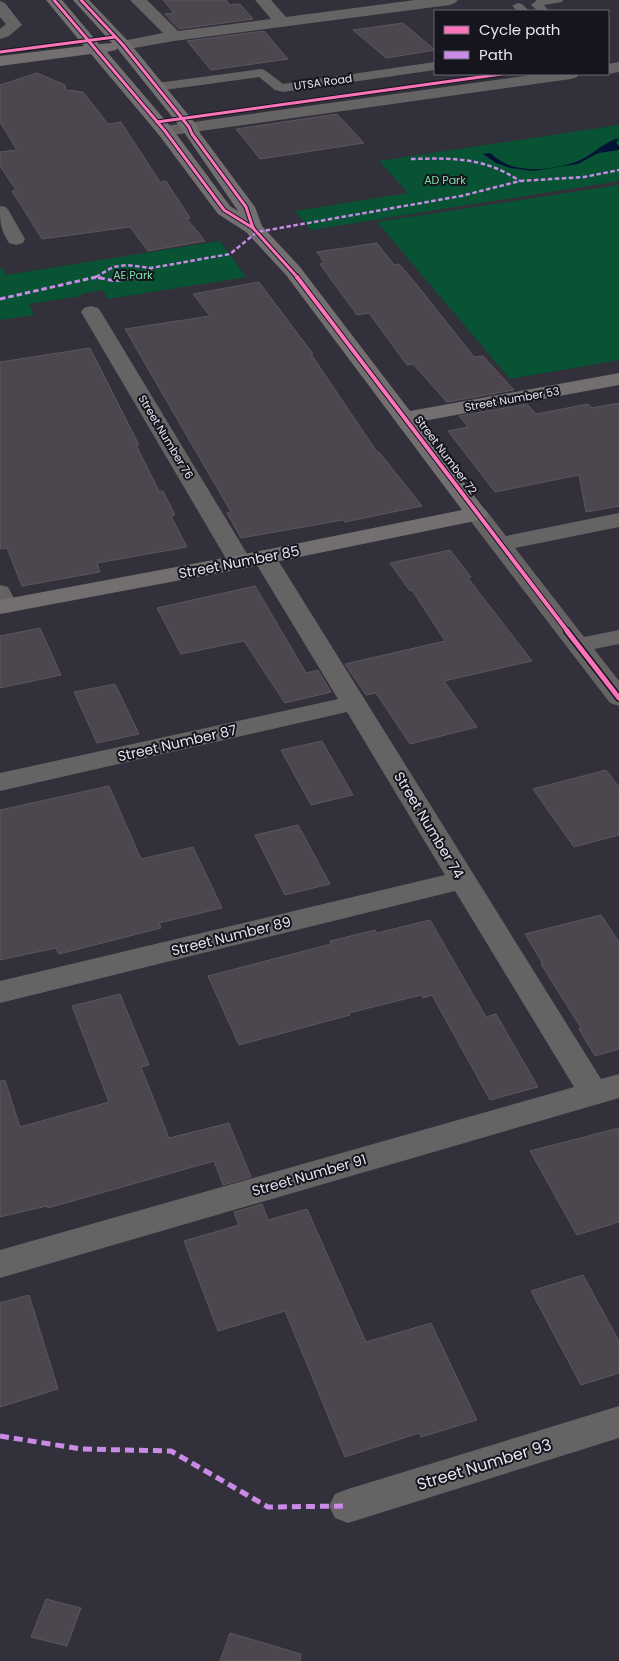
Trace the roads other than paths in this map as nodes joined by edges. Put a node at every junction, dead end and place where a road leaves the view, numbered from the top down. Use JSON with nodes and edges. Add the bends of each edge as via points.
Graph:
{"nodes":[{"id":1,"x":54,"y":0,"type":"edge"},
{"id":2,"x":81,"y":0,"type":"edge"},
{"id":3,"x":138,"y":0,"type":"edge"},
{"id":4,"x":263,"y":0,"type":"edge"},
{"id":5,"x":450,"y":0,"type":"edge"},
{"id":6,"x":558,"y":0,"type":"edge"},
{"id":7,"x":397,"y":4,"type":"edge"},
{"id":8,"x":0,"y":6,"type":"edge"},
{"id":9,"x":522,"y":6,"type":"edge"},
{"id":10,"x":541,"y":8,"type":"edge"},
{"id":11,"x":282,"y":22,"type":"junction"},
{"id":12,"x":170,"y":32,"type":"junction"},
{"id":13,"x":0,"y":34,"type":"edge"},
{"id":14,"x":119,"y":41,"type":"junction"},
{"id":15,"x":94,"y":45,"type":"junction"},
{"id":16,"x":0,"y":52,"type":"edge"},
{"id":17,"x":0,"y":61,"type":"edge"},
{"id":18,"x":434,"y":66,"type":"edge"},
{"id":19,"x":496,"y":75,"type":"edge"},
{"id":20,"x":563,"y":75,"type":"edge"},
{"id":21,"x":157,"y":87,"type":"junction"},
{"id":22,"x":186,"y":123,"type":"junction"},
{"id":23,"x":161,"y":126,"type":"junction"},
{"id":24,"x":0,"y":211,"type":"edge"},
{"id":25,"x":253,"y":228,"type":"junction"},
{"id":26,"x":16,"y":239,"type":"dead end"},
{"id":27,"x":91,"y":312,"type":"dead end"},
{"id":28,"x":619,"y":379,"type":"edge"},
{"id":29,"x":405,"y":418,"type":"junction"},
{"id":30,"x":478,"y":514,"type":"junction"},
{"id":31,"x":619,"y":520,"type":"edge"},
{"id":32,"x":499,"y":544,"type":"junction"},
{"id":33,"x":252,"y":560,"type":"junction"},
{"id":34,"x":2,"y":602,"type":"edge"},
{"id":35,"x":619,"y":637,"type":"edge"},
{"id":36,"x":579,"y":646,"type":"junction"},
{"id":37,"x":619,"y":698,"type":"edge"},
{"id":38,"x":354,"y":703,"type":"junction"},
{"id":39,"x":0,"y":782,"type":"edge"},
{"id":40,"x":463,"y":880,"type":"junction"},
{"id":41,"x":0,"y":992,"type":"edge"},
{"id":42,"x":606,"y":1089,"type":"edge"},
{"id":43,"x":0,"y":1264,"type":"edge"},
{"id":44,"x":619,"y":1422,"type":"edge"},
{"id":45,"x":348,"y":1506,"type":"dead end"}],
"edges":[{"from":1,"to":15,"type":"street"},
{"from":2,"to":14,"type":"street"},
{"from":3,"to":12,"type":"street"},
{"from":4,"to":11,"type":"street"},
{"from":5,"to":7,"type":"street"},
{"from":6,"to":10,"type":"lane","via":[[540,2]]},
{"from":7,"to":11,"type":"street"},
{"from":8,"to":13,"type":"street","via":[[14,25]]},
{"from":9,"to":10,"type":"lane","via":[[530,4]]},
{"from":11,"to":12,"type":"street"},
{"from":12,"to":14,"type":"street"},
{"from":14,"to":15,"type":"street"},
{"from":14,"to":21,"type":"street"},
{"from":15,"to":16,"type":"street"},
{"from":15,"to":17,"type":"street"},
{"from":15,"to":23,"type":"street"},
{"from":18,"to":21,"type":"lane","name":"UTSA Road","via":[[282,88],[262,73]]},
{"from":19,"to":22,"type":"street"},
{"from":20,"to":22,"type":"street"},
{"from":21,"to":22,"type":"street"},
{"from":22,"to":23,"type":"street"},
{"from":22,"to":25,"type":"street","via":[[246,207]]},
{"from":23,"to":25,"type":"street","via":[[224,210]]},
{"from":24,"to":26,"type":"street"},
{"from":25,"to":29,"type":"street","name":"Street Number 72","via":[[293,270]]},
{"from":27,"to":33,"type":"street","name":"Street Number 76"},
{"from":28,"to":29,"type":"street","name":"Street Number 53"},
{"from":29,"to":30,"type":"street","name":"Street Number 72"},
{"from":30,"to":32,"type":"street","name":"Street Number 72"},
{"from":30,"to":33,"type":"street","name":"Street Number 85"},
{"from":31,"to":32,"type":"street"},
{"from":32,"to":36,"type":"street","name":"Street Number 72"},
{"from":33,"to":34,"type":"street","name":"Street Number 85"},
{"from":33,"to":38,"type":"street","name":"Street Number 74"},
{"from":35,"to":36,"type":"street"},
{"from":36,"to":37,"type":"street","name":"Street Number 72"},
{"from":38,"to":39,"type":"street","name":"Street Number 87"},
{"from":38,"to":40,"type":"street","name":"Street Number 74"},
{"from":40,"to":41,"type":"street","name":"Street Number 89"},
{"from":40,"to":42,"type":"street","name":"Street Number 74"},
{"from":42,"to":43,"type":"street","name":"Street Number 91"},
{"from":44,"to":45,"type":"street","name":"Street Number 93"}]}
